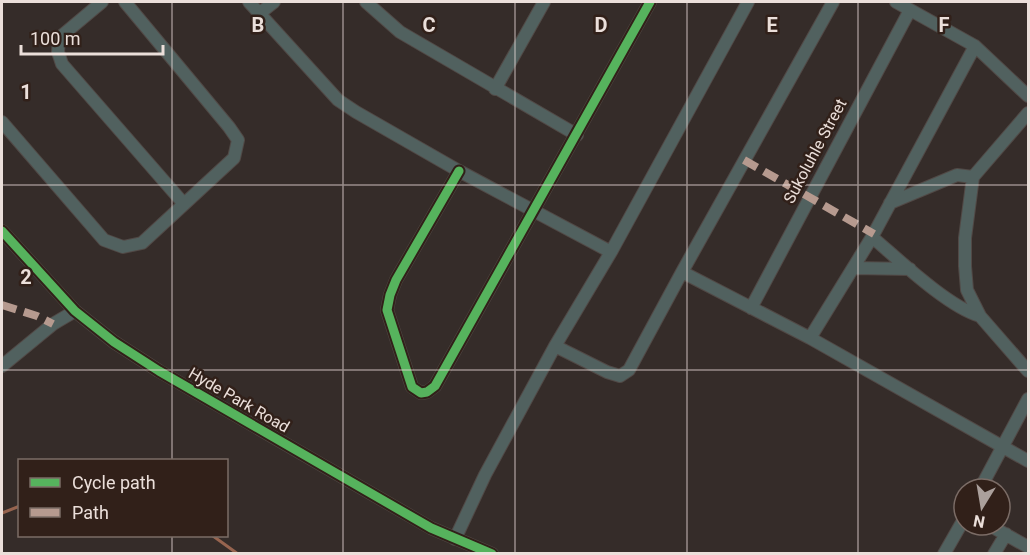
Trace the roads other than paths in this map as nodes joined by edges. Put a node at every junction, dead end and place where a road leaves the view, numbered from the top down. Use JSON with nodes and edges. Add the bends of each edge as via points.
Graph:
{"nodes":[{"id":1,"x":102,"y":2,"type":"edge"},
{"id":2,"x":125,"y":2,"type":"edge"},
{"id":3,"x":249,"y":2,"type":"edge"},
{"id":4,"x":274,"y":2,"type":"edge"},
{"id":5,"x":366,"y":2,"type":"edge"},
{"id":6,"x":544,"y":2,"type":"edge"},
{"id":7,"x":650,"y":2,"type":"edge"},
{"id":8,"x":748,"y":2,"type":"edge"},
{"id":9,"x":833,"y":2,"type":"edge"},
{"id":10,"x":896,"y":2,"type":"edge"},
{"id":11,"x":910,"y":10,"type":"junction"},
{"id":12,"x":260,"y":13,"type":"junction"},
{"id":13,"x":975,"y":46,"type":"junction"},
{"id":14,"x":495,"y":89,"type":"junction"},
{"id":15,"x":1029,"y":96,"type":"edge"},
{"id":16,"x":1029,"y":112,"type":"edge"},
{"id":17,"x":2,"y":122,"type":"edge"},
{"id":18,"x":576,"y":135,"type":"junction"},
{"id":19,"x":459,"y":171,"type":"junction"},
{"id":20,"x":973,"y":177,"type":"junction"},
{"id":21,"x":890,"y":203,"type":"junction"},
{"id":22,"x":184,"y":204,"type":"junction"},
{"id":23,"x":533,"y":212,"type":"junction"},
{"id":24,"x":2,"y":231,"type":"edge"},
{"id":25,"x":872,"y":237,"type":"junction"},
{"id":26,"x":611,"y":252,"type":"junction"},
{"id":27,"x":854,"y":268,"type":"junction"},
{"id":28,"x":910,"y":269,"type":"junction"},
{"id":29,"x":682,"y":272,"type":"junction"},
{"id":30,"x":751,"y":308,"type":"junction"},
{"id":31,"x":75,"y":311,"type":"junction"},
{"id":32,"x":980,"y":316,"type":"junction"},
{"id":33,"x":810,"y":338,"type":"junction"},
{"id":34,"x":555,"y":346,"type":"junction"},
{"id":35,"x":2,"y":366,"type":"edge"},
{"id":36,"x":1029,"y":371,"type":"edge"},
{"id":37,"x":1029,"y":399,"type":"edge"},
{"id":38,"x":1003,"y":447,"type":"junction"},
{"id":39,"x":1029,"y":460,"type":"edge"},
{"id":40,"x":987,"y":477,"type":"edge"},
{"id":41,"x":954,"y":537,"type":"edge"},
{"id":42,"x":1004,"y":537,"type":"edge"},
{"id":43,"x":1011,"y":537,"type":"edge"},
{"id":44,"x":454,"y":539,"type":"junction"},
{"id":45,"x":1029,"y":547,"type":"edge"},
{"id":46,"x":492,"y":554,"type":"edge"},
{"id":47,"x":944,"y":554,"type":"edge"},
{"id":48,"x":994,"y":554,"type":"edge"}],
"edges":[{"from":1,"to":22,"type":"street","via":[[59,38],[62,64]]},
{"from":2,"to":22,"type":"street","via":[[238,140],[234,158]]},
{"from":3,"to":12,"type":"street"},
{"from":4,"to":12,"type":"street"},
{"from":5,"to":14,"type":"street","via":[[400,32]]},
{"from":6,"to":14,"type":"street"},
{"from":7,"to":18,"type":"street"},
{"from":8,"to":26,"type":"street"},
{"from":9,"to":29,"type":"street"},
{"from":10,"to":11,"type":"street"},
{"from":11,"to":13,"type":"street"},
{"from":11,"to":30,"type":"street","name":"Sukoluhle Street"},
{"from":12,"to":19,"type":"street","via":[[338,100]]},
{"from":13,"to":15,"type":"street"},
{"from":13,"to":21,"type":"street"},
{"from":14,"to":18,"type":"street"},
{"from":16,"to":20,"type":"street"},
{"from":17,"to":22,"type":"street","via":[[104,240],[123,247],[142,243]]},
{"from":18,"to":23,"type":"street"},
{"from":19,"to":23,"type":"street"},
{"from":19,"to":23,"type":"street","via":[[396,280],[387,310],[416,391],[428,392],[435,386]]},
{"from":20,"to":21,"type":"street","via":[[957,175]]},
{"from":20,"to":32,"type":"street","via":[[965,266],[968,290]]},
{"from":21,"to":25,"type":"street"},
{"from":23,"to":26,"type":"street"},
{"from":24,"to":31,"type":"street","name":"Hyde Park Road"},
{"from":25,"to":27,"type":"street"},
{"from":25,"to":28,"type":"street"},
{"from":26,"to":34,"type":"street"},
{"from":27,"to":28,"type":"street"},
{"from":27,"to":33,"type":"street"},
{"from":28,"to":32,"type":"street","via":[[967,313]]},
{"from":29,"to":30,"type":"street"},
{"from":29,"to":34,"type":"street","via":[[629,370],[620,376]]},
{"from":30,"to":33,"type":"street"},
{"from":31,"to":35,"type":"street"},
{"from":31,"to":44,"type":"street","name":"Hyde Park Road","via":[[159,371]]},
{"from":32,"to":36,"type":"street"},
{"from":33,"to":38,"type":"street"},
{"from":34,"to":44,"type":"street"},
{"from":37,"to":38,"type":"street"},
{"from":38,"to":39,"type":"street"},
{"from":38,"to":40,"type":"street"},
{"from":41,"to":47,"type":"street"},
{"from":42,"to":48,"type":"street"},
{"from":43,"to":45,"type":"street"},
{"from":44,"to":46,"type":"street","name":"Hyde Park Road"}]}
